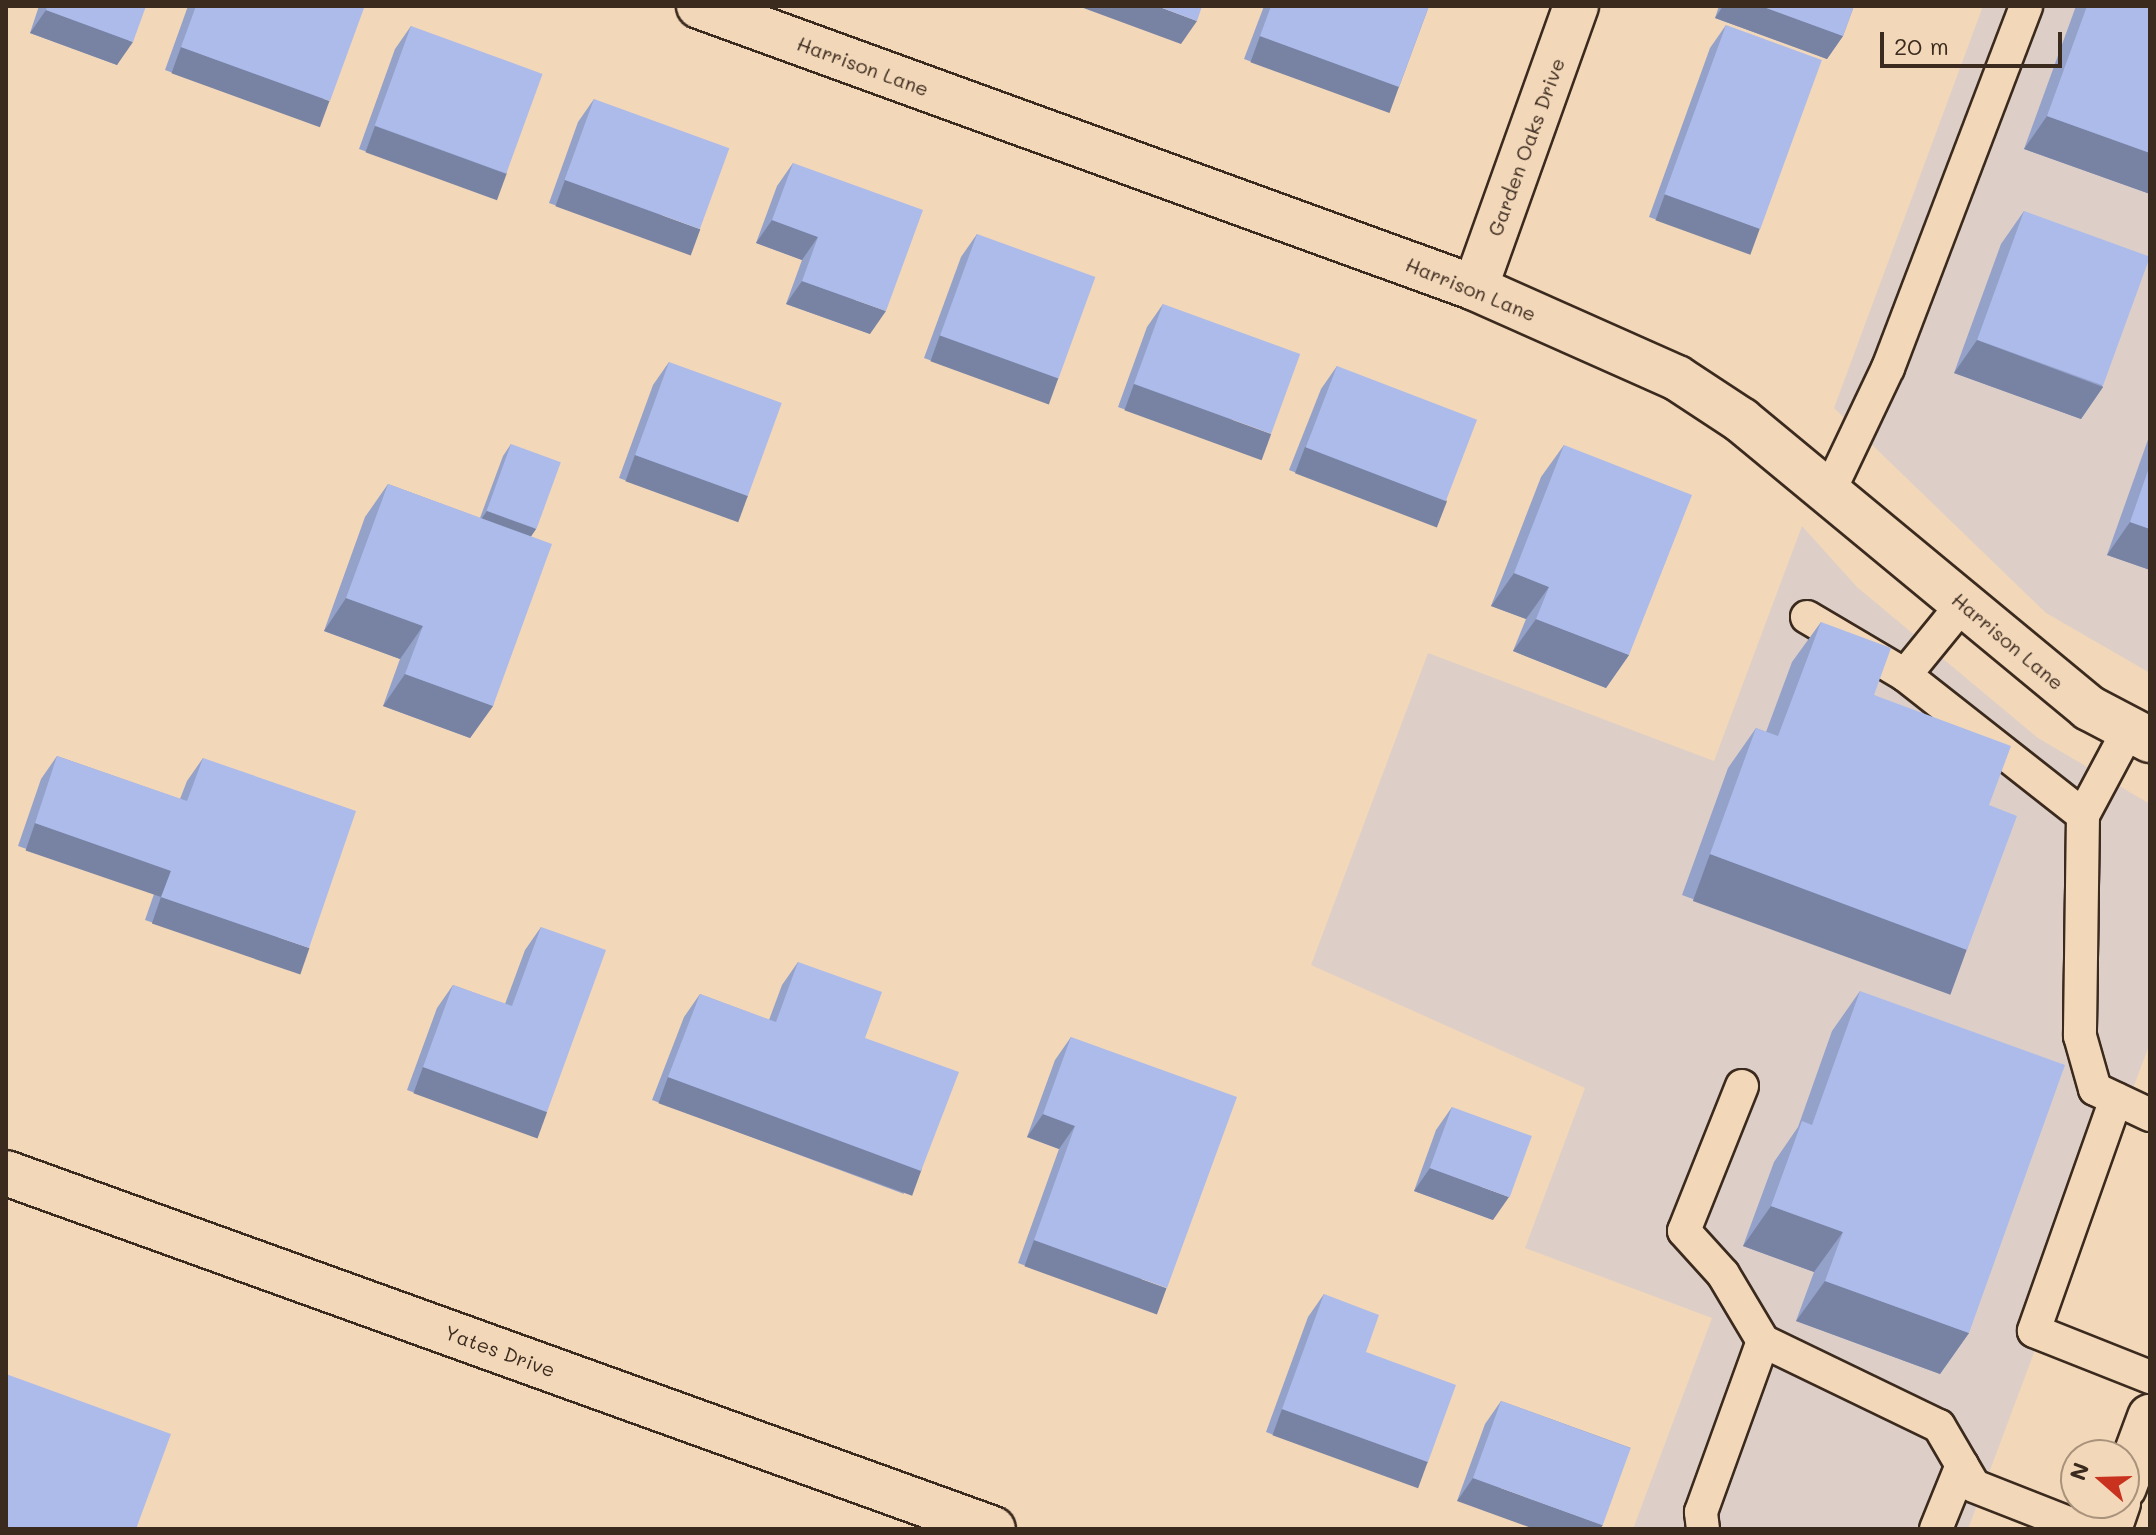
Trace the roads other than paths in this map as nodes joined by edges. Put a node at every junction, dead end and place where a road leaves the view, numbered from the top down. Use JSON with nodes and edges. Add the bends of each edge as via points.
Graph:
{"nodes":[{"id":1,"x":699,"y":6,"type":"edge"},
{"id":2,"x":1576,"y":6,"type":"edge"},
{"id":3,"x":2026,"y":6,"type":"edge"},
{"id":4,"x":1475,"y":288,"type":"junction"},
{"id":5,"x":1829,"y":492,"type":"junction"},
{"id":6,"x":1963,"y":604,"type":"junction"},
{"id":7,"x":1807,"y":617,"type":"dead end"},
{"id":8,"x":1905,"y":675,"type":"junction"},
{"id":9,"x":2139,"y":735,"type":"edge"},
{"id":10,"x":2083,"y":815,"type":"junction"},
{"id":11,"x":1742,"y":1086,"type":"dead end"},
{"id":12,"x":2116,"y":1099,"type":"junction"},
{"id":13,"x":2150,"y":1115,"type":"edge"},
{"id":14,"x":6,"y":1173,"type":"edge"},
{"id":15,"x":1763,"y":1341,"type":"junction"},
{"id":16,"x":2150,"y":1377,"type":"edge"},
{"id":17,"x":2150,"y":1417,"type":"edge"},
{"id":18,"x":2140,"y":1444,"type":"edge"},
{"id":19,"x":1962,"y":1465,"type":"junction"},
{"id":20,"x":993,"y":1529,"type":"edge"},
{"id":21,"x":1703,"y":1529,"type":"edge"},
{"id":22,"x":1936,"y":1529,"type":"edge"},
{"id":23,"x":2084,"y":1529,"type":"edge"}],
"edges":[{"from":1,"to":4,"type":"street","name":"Harrison Lane"},
{"from":2,"to":4,"type":"street","name":"Garden Oaks Drive"},
{"from":3,"to":5,"type":"lane","via":[[1888,368]]},
{"from":4,"to":5,"type":"street","name":"Harrison Lane","via":[[1677,378]]},
{"from":5,"to":6,"type":"street","name":"Harrison Lane"},
{"from":6,"to":8,"type":"lane"},
{"from":6,"to":9,"type":"street","name":"Harrison Lane","via":[[2089,708]]},
{"from":7,"to":8,"type":"lane"},
{"from":8,"to":10,"type":"lane"},
{"from":9,"to":10,"type":"lane"},
{"from":10,"to":12,"type":"lane","via":[[2080,1036],[2095,1089]]},
{"from":11,"to":15,"type":"lane","via":[[1684,1231],[1723,1274]]},
{"from":12,"to":13,"type":"lane"},
{"from":12,"to":16,"type":"lane","via":[[2034,1331]]},
{"from":14,"to":20,"type":"street","name":"Yates Drive"},
{"from":15,"to":19,"type":"lane","via":[[1939,1426]]},
{"from":15,"to":21,"type":"lane","via":[[1701,1512]]},
{"from":17,"to":18,"type":"street"},
{"from":19,"to":22,"type":"lane"},
{"from":19,"to":23,"type":"lane","via":[[1974,1486]]}]}
